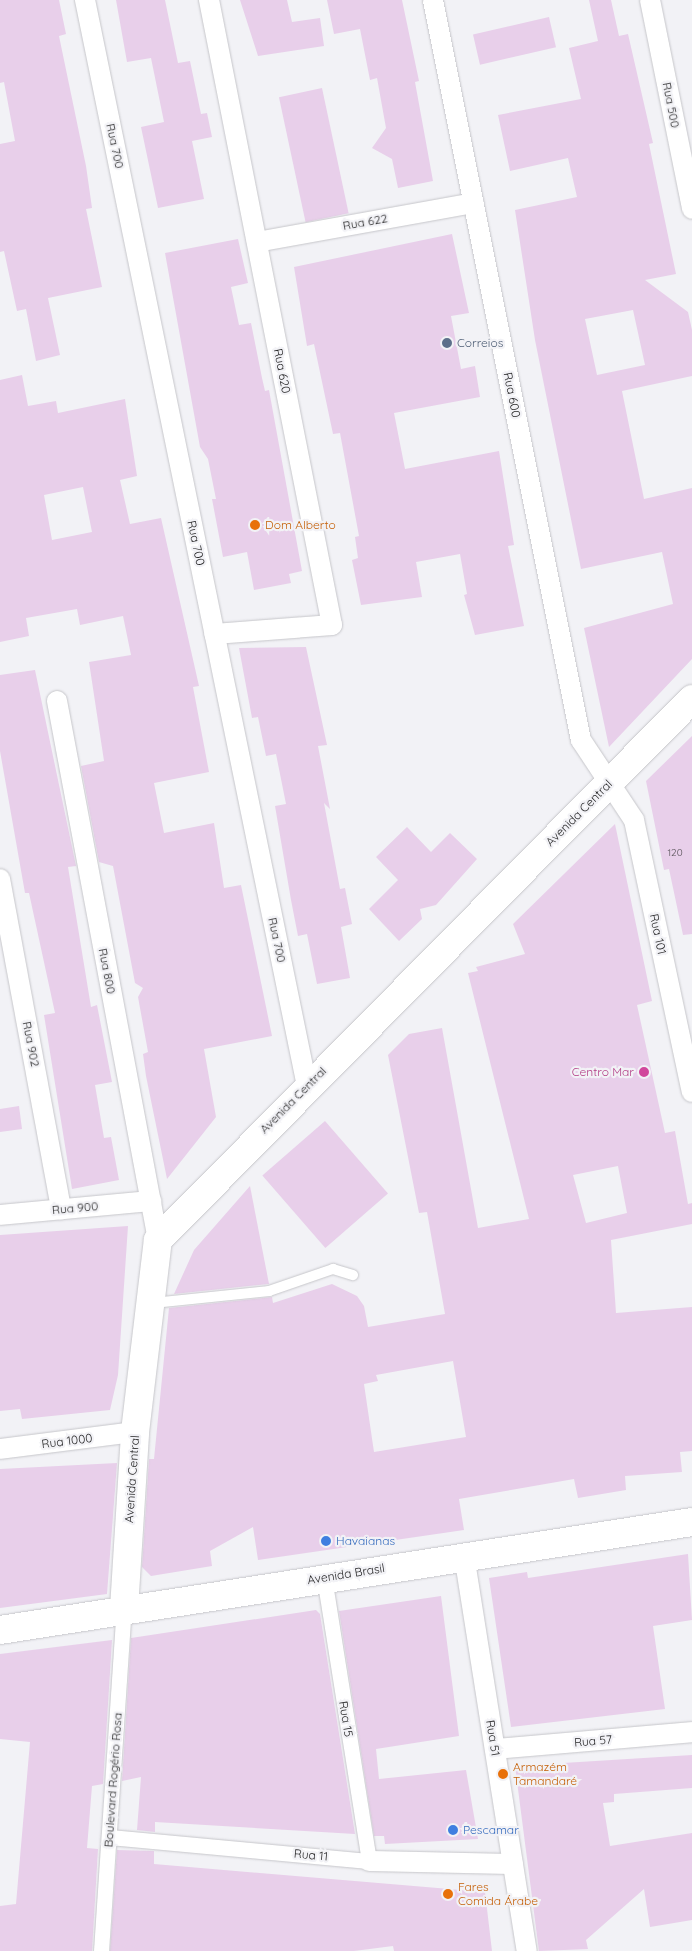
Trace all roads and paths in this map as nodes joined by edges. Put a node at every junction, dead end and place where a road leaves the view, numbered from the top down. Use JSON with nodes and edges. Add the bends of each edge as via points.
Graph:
{"nodes":[{"id":1,"x":85,"y":0,"type":"edge"},
{"id":2,"x":209,"y":0,"type":"edge"},
{"id":3,"x":433,"y":0,"type":"edge"},
{"id":4,"x":650,"y":0,"type":"edge"},
{"id":5,"x":474,"y":203,"type":"junction"},
{"id":6,"x":692,"y":209,"type":"edge"},
{"id":7,"x":257,"y":242,"type":"junction"},
{"id":8,"x":214,"y":634,"type":"junction"},
{"id":9,"x":692,"y":699,"type":"edge"},
{"id":10,"x":57,"y":701,"type":"dead end"},
{"id":11,"x":610,"y":782,"type":"junction"},
{"id":12,"x":0,"y":879,"type":"edge"},
{"id":13,"x":307,"y":1086,"type":"junction"},
{"id":14,"x":692,"y":1092,"type":"edge"},
{"id":15,"x":150,"y":1201,"type":"junction"},
{"id":16,"x":61,"y":1209,"type":"junction"},
{"id":17,"x":0,"y":1215,"type":"edge"},
{"id":18,"x":158,"y":1240,"type":"junction"},
{"id":19,"x":353,"y":1275,"type":"dead end"},
{"id":20,"x":147,"y":1304,"type":"junction"},
{"id":21,"x":135,"y":1432,"type":"junction"},
{"id":22,"x":0,"y":1449,"type":"edge"},
{"id":23,"x":692,"y":1522,"type":"edge"},
{"id":24,"x":464,"y":1555,"type":"junction"},
{"id":25,"x":324,"y":1577,"type":"junction"},
{"id":26,"x":124,"y":1609,"type":"junction"},
{"id":27,"x":0,"y":1630,"type":"edge"},
{"id":28,"x":692,"y":1732,"type":"edge"},
{"id":29,"x":495,"y":1749,"type":"junction"},
{"id":30,"x":109,"y":1837,"type":"junction"},
{"id":31,"x":369,"y":1861,"type":"junction"},
{"id":32,"x":513,"y":1864,"type":"junction"},
{"id":33,"x":101,"y":1951,"type":"edge"},
{"id":34,"x":527,"y":1951,"type":"edge"}],
"edges":[{"from":1,"to":8,"type":"street","name":"Rua 700"},
{"from":2,"to":7,"type":"street","name":"Rua 620"},
{"from":3,"to":5,"type":"street","name":"Rua 600"},
{"from":4,"to":6,"type":"street","name":"Rua 500"},
{"from":5,"to":7,"type":"street","name":"Rua 622"},
{"from":5,"to":11,"type":"street","name":"Rua 600","via":[[581,740]]},
{"from":7,"to":8,"type":"street","name":"Rua 620","via":[[332,625]]},
{"from":8,"to":13,"type":"street","name":"Rua 700"},
{"from":9,"to":11,"type":"main road","name":"Avenida Central"},
{"from":10,"to":15,"type":"street","name":"Rua 800"},
{"from":11,"to":13,"type":"main road","name":"Avenida Central"},
{"from":11,"to":14,"type":"street","name":"Rua 101","via":[[634,820]]},
{"from":12,"to":16,"type":"street","name":"Rua 902"},
{"from":13,"to":18,"type":"main road","name":"Avenida Central"},
{"from":15,"to":16,"type":"street","name":"Rua 900"},
{"from":15,"to":18,"type":"street","name":"Rua 800"},
{"from":16,"to":17,"type":"street","name":"Rua 900"},
{"from":18,"to":20,"type":"main road","name":"Avenida Central"},
{"from":19,"to":20,"type":"lane","via":[[333,1269],[269,1291]]},
{"from":20,"to":21,"type":"main road","name":"Avenida Central"},
{"from":21,"to":22,"type":"street","name":"Rua 1000"},
{"from":21,"to":26,"type":"main road","name":"Avenida Central"},
{"from":23,"to":24,"type":"main road","name":"Avenida Brasil"},
{"from":24,"to":25,"type":"main road","name":"Avenida Brasil"},
{"from":24,"to":29,"type":"street","name":"Rua 51"},
{"from":25,"to":26,"type":"main road","name":"Avenida Brasil"},
{"from":25,"to":31,"type":"street","name":"Rua 15"},
{"from":26,"to":27,"type":"main road","name":"Avenida Brasil"},
{"from":26,"to":30,"type":"street","name":"Boulevard Rogério Rosa"},
{"from":28,"to":29,"type":"street","name":"Rua 57"},
{"from":29,"to":32,"type":"street","name":"Rua 51"},
{"from":30,"to":31,"type":"street","name":"Rua 11"},
{"from":30,"to":33,"type":"street","name":"Boulevard Rogério Rosa"},
{"from":31,"to":32,"type":"street","name":"Rua 11"},
{"from":32,"to":34,"type":"street","name":"Rua 51"}]}
